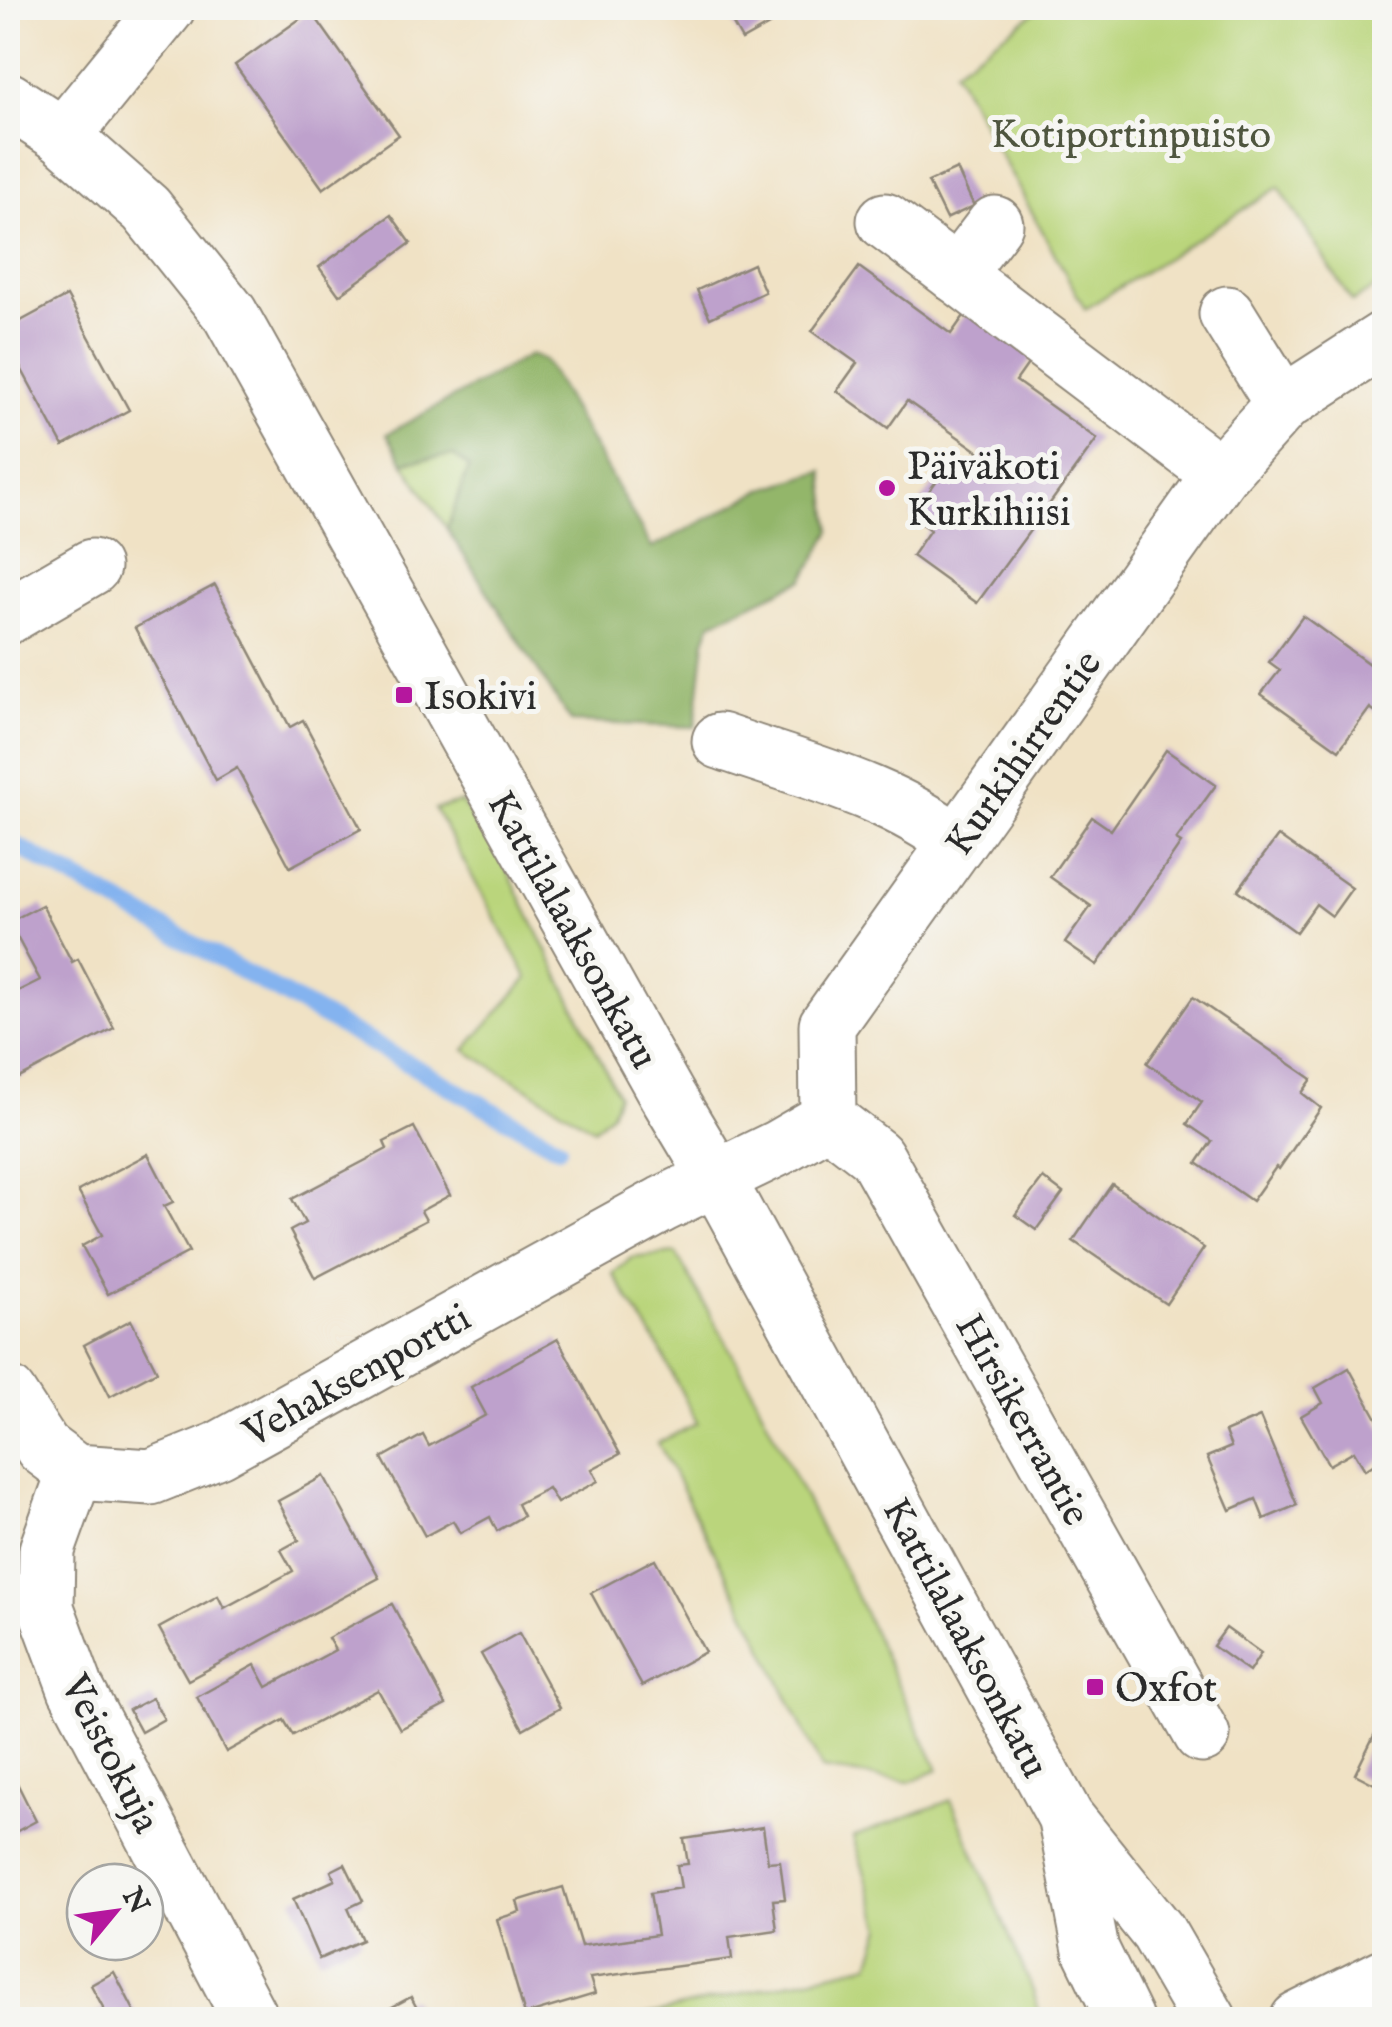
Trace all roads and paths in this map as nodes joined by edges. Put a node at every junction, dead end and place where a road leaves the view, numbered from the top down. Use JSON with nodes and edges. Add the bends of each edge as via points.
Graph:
{"nodes":[{"id":1,"x":167,"y":8,"type":"edge"},
{"id":2,"x":8,"y":100,"type":"edge"},
{"id":3,"x":64,"y":136,"type":"junction"},
{"id":4,"x":885,"y":221,"type":"dead end"},
{"id":5,"x":995,"y":224,"type":"dead end"},
{"id":6,"x":956,"y":275,"type":"junction"},
{"id":7,"x":1227,"y":314,"type":"dead end"},
{"id":8,"x":1384,"y":338,"type":"edge"},
{"id":9,"x":1283,"y":404,"type":"junction"},
{"id":10,"x":1220,"y":474,"type":"junction"},
{"id":11,"x":92,"y":567,"type":"dead end"},
{"id":12,"x":8,"y":616,"type":"edge"},
{"id":13,"x":720,"y":741,"type":"dead end"},
{"id":14,"x":957,"y":843,"type":"junction"},
{"id":15,"x":828,"y":1119,"type":"junction"},
{"id":16,"x":716,"y":1177,"type":"junction"},
{"id":17,"x":8,"y":1394,"type":"edge"},
{"id":18,"x":75,"y":1472,"type":"junction"},
{"id":19,"x":1202,"y":1735,"type":"dead end"},
{"id":20,"x":1066,"y":1818,"type":"junction"},
{"id":21,"x":1384,"y":1978,"type":"edge"},
{"id":22,"x":251,"y":2020,"type":"edge"},
{"id":23,"x":1125,"y":2020,"type":"edge"},
{"id":24,"x":1209,"y":2020,"type":"edge"},
{"id":25,"x":1298,"y":2020,"type":"edge"}],
"edges":[{"from":1,"to":3,"type":"street"},
{"from":2,"to":3,"type":"street","name":"Kattilalaaksonkatu"},
{"from":3,"to":16,"type":"street","name":"Kattilalaaksonkatu","via":[[146,209],[230,314]]},
{"from":4,"to":6,"type":"street"},
{"from":5,"to":6,"type":"street"},
{"from":6,"to":10,"type":"street"},
{"from":7,"to":9,"type":"street"},
{"from":8,"to":9,"type":"street","name":"Kurkihirrentie"},
{"from":9,"to":10,"type":"street","name":"Kurkihirrentie"},
{"from":10,"to":14,"type":"street","name":"Kurkihirrentie"},
{"from":11,"to":12,"type":"street"},
{"from":13,"to":14,"type":"street","via":[[892,802]]},
{"from":14,"to":15,"type":"street","name":"Kurkihirrentie","via":[[827,1025]]},
{"from":15,"to":16,"type":"street"},
{"from":15,"to":19,"type":"street","name":"Hirsikerrantie","via":[[876,1156]]},
{"from":16,"to":18,"type":"street","name":"Vehaksenportti","via":[[218,1450],[151,1477]]},
{"from":16,"to":20,"type":"street","name":"Kattilalaaksonkatu"},
{"from":17,"to":18,"type":"street","via":[[43,1448]]},
{"from":18,"to":22,"type":"street","name":"Veistokuja","via":[[47,1550],[46,1608],[76,1689]]},
{"from":20,"to":23,"type":"street","name":"Kattilalaaksonkatu","via":[[1091,1950]]},
{"from":20,"to":24,"type":"street","name":"Kattilalaaksonkatu","via":[[1158,1932]]},
{"from":21,"to":25,"type":"street"}]}
